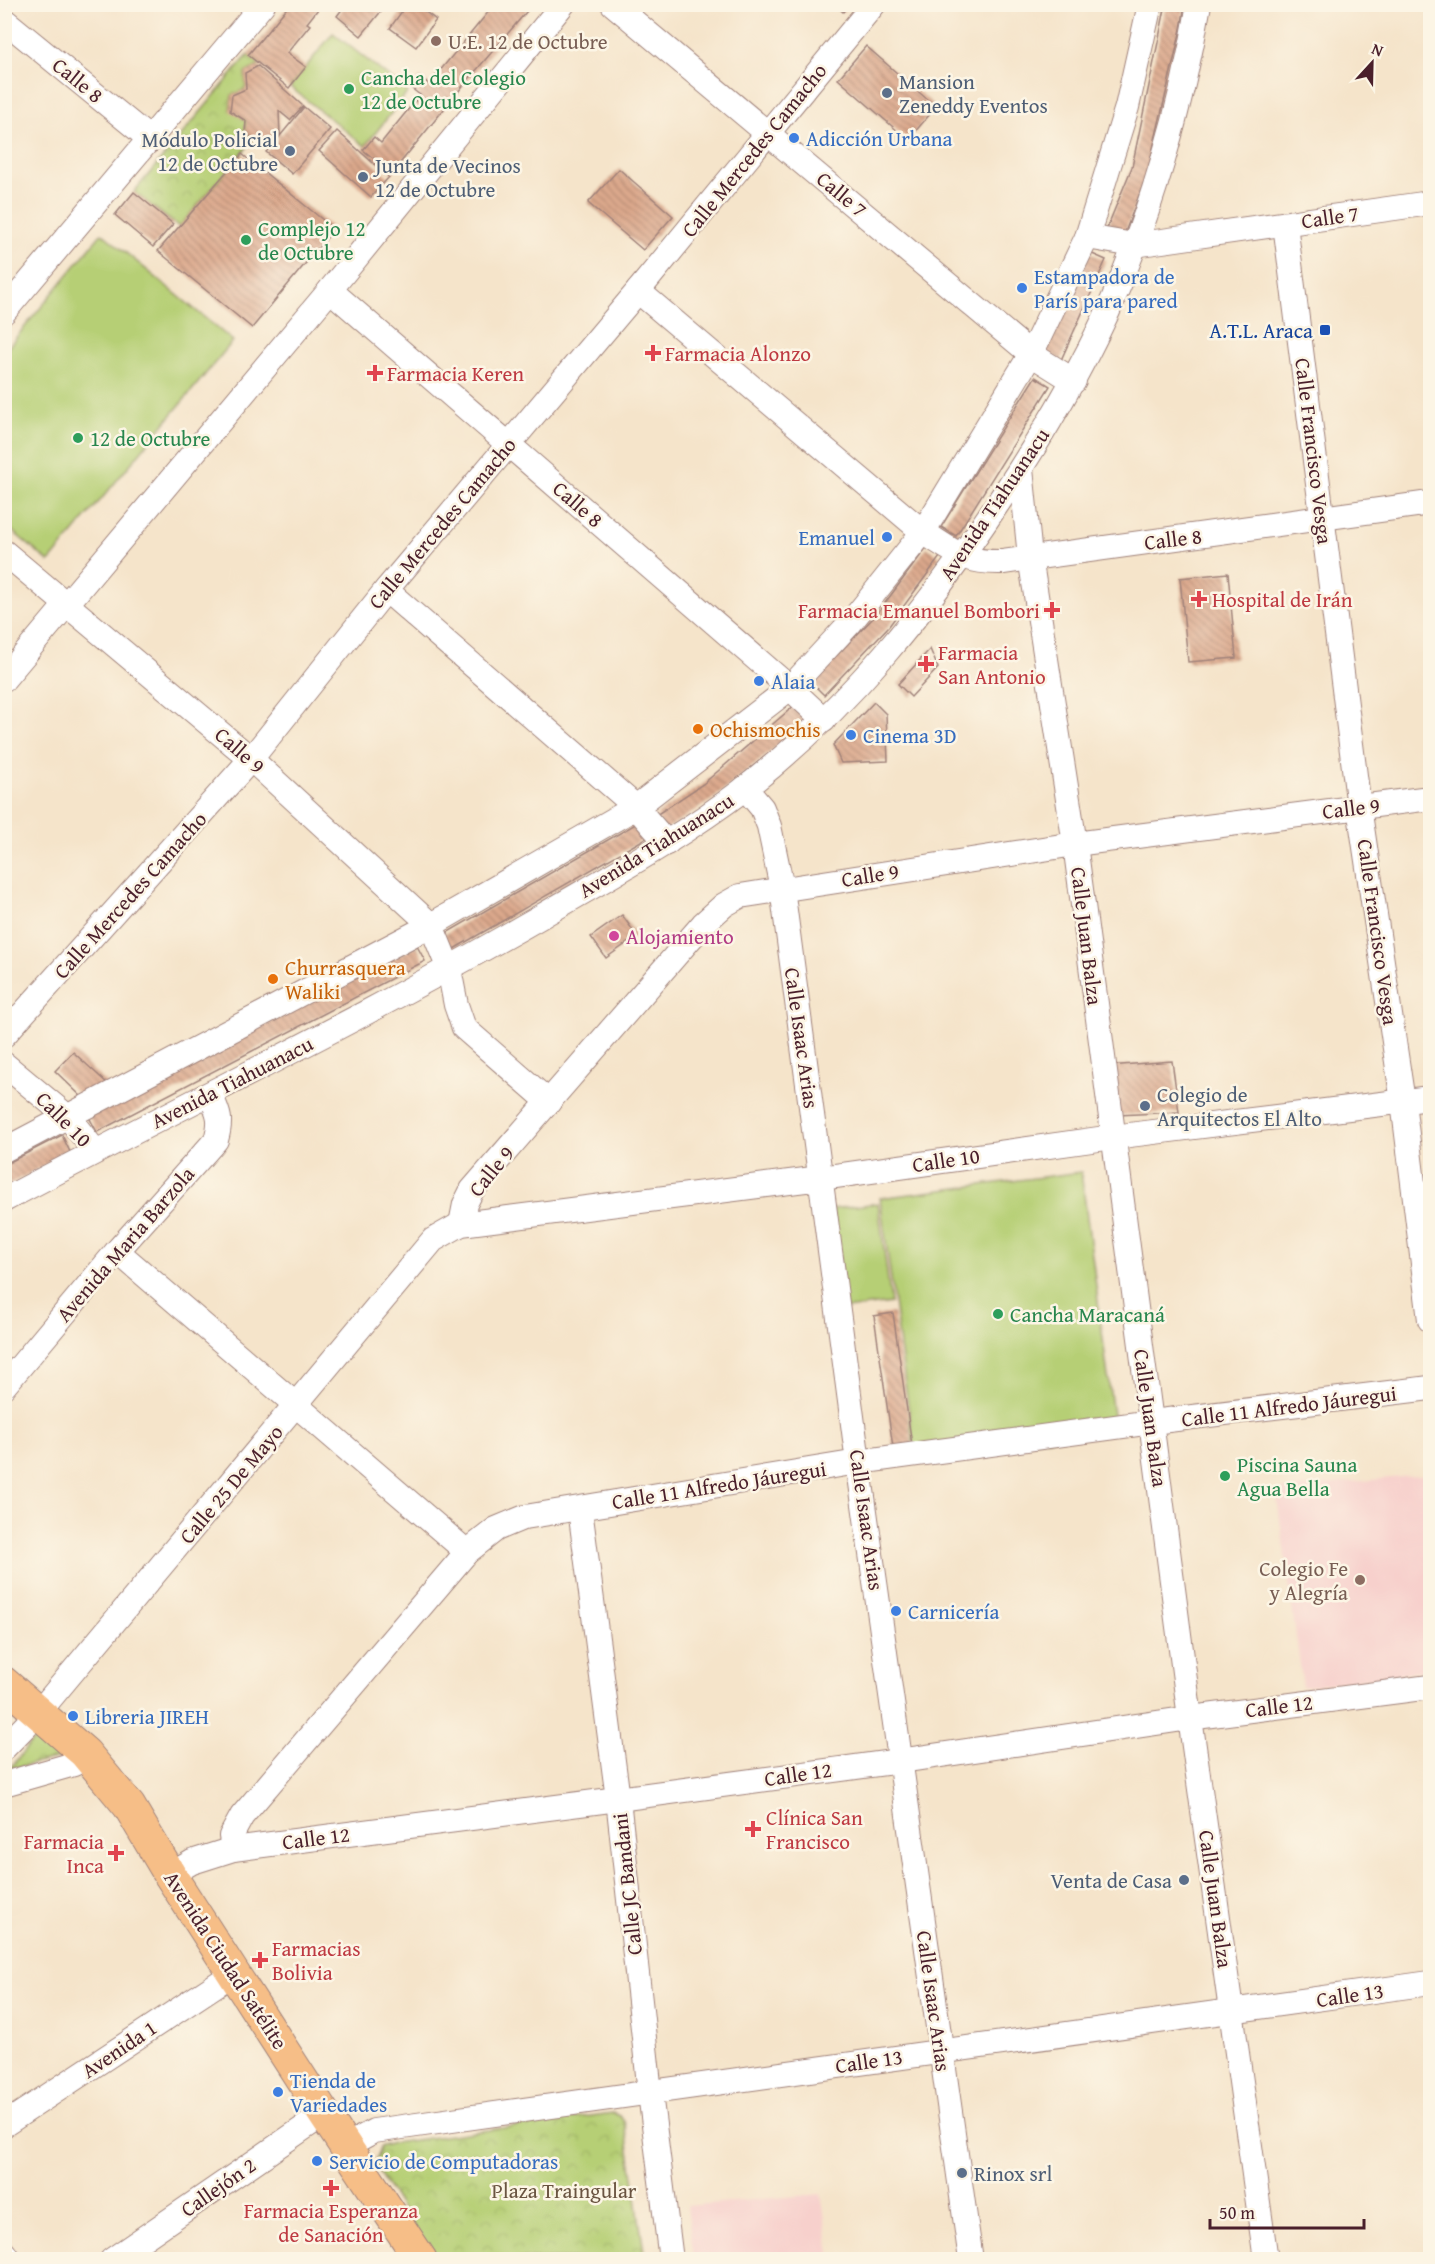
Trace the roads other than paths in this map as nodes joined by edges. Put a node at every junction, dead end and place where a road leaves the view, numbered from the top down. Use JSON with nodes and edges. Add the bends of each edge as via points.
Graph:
{"nodes":[{"id":1,"x":263,"y":4,"type":"edge"},
{"id":2,"x":563,"y":4,"type":"edge"},
{"id":3,"x":613,"y":4,"type":"edge"},
{"id":4,"x":874,"y":4,"type":"edge"},
{"id":5,"x":1150,"y":4,"type":"edge"},
{"id":6,"x":1199,"y":4,"type":"edge"},
{"id":7,"x":4,"y":20,"type":"edge"},
{"id":8,"x":768,"y":132,"type":"junction"},
{"id":9,"x":151,"y":140,"type":"junction"},
{"id":10,"x":1431,"y":203,"type":"edge"},
{"id":11,"x":1285,"y":224,"type":"junction"},
{"id":12,"x":1088,"y":237,"type":"junction"},
{"id":13,"x":1134,"y":245,"type":"junction"},
{"id":14,"x":330,"y":291,"type":"junction"},
{"id":15,"x":638,"y":291,"type":"junction"},
{"id":16,"x":4,"y":312,"type":"edge"},
{"id":17,"x":1031,"y":354,"type":"junction"},
{"id":18,"x":1074,"y":381,"type":"junction"},
{"id":19,"x":508,"y":444,"type":"junction"},
{"id":20,"x":1021,"y":469,"type":"junction"},
{"id":21,"x":1431,"y":503,"type":"edge"},
{"id":22,"x":1322,"y":519,"type":"junction"},
{"id":23,"x":923,"y":532,"type":"junction"},
{"id":24,"x":4,"y":552,"type":"edge"},
{"id":25,"x":962,"y":557,"type":"junction"},
{"id":26,"x":1030,"y":557,"type":"junction"},
{"id":27,"x":386,"y":590,"type":"junction"},
{"id":28,"x":67,"y":604,"type":"junction"},
{"id":29,"x":4,"y":679,"type":"edge"},
{"id":30,"x":790,"y":688,"type":"junction"},
{"id":31,"x":824,"y":720,"type":"junction"},
{"id":32,"x":251,"y":759,"type":"junction"},
{"id":33,"x":745,"y":788,"type":"junction"},
{"id":34,"x":1431,"y":798,"type":"edge"},
{"id":35,"x":636,"y":807,"type":"junction"},
{"id":36,"x":1359,"y":807,"type":"junction"},
{"id":37,"x":667,"y":843,"type":"junction"},
{"id":38,"x":1075,"y":844,"type":"junction"},
{"id":39,"x":782,"y":888,"type":"junction"},
{"id":40,"x":431,"y":925,"type":"junction"},
{"id":41,"x":449,"y":969,"type":"junction"},
{"id":42,"x":4,"y":1035,"type":"edge"},
{"id":43,"x":4,"y":1064,"type":"edge"},
{"id":44,"x":210,"y":1094,"type":"junction"},
{"id":45,"x":1431,"y":1098,"type":"edge"},
{"id":46,"x":549,"y":1102,"type":"junction"},
{"id":47,"x":1403,"y":1102,"type":"junction"},
{"id":48,"x":69,"y":1118,"type":"junction"},
{"id":49,"x":1113,"y":1137,"type":"junction"},
{"id":50,"x":4,"y":1150,"type":"edge"},
{"id":51,"x":95,"y":1151,"type":"junction"},
{"id":52,"x":821,"y":1178,"type":"junction"},
{"id":53,"x":4,"y":1200,"type":"edge"},
{"id":54,"x":461,"y":1224,"type":"junction"},
{"id":55,"x":117,"y":1251,"type":"junction"},
{"id":56,"x":1431,"y":1320,"type":"edge"},
{"id":57,"x":4,"y":1386,"type":"edge"},
{"id":58,"x":1431,"y":1388,"type":"edge"},
{"id":59,"x":296,"y":1406,"type":"junction"},
{"id":60,"x":1152,"y":1422,"type":"junction"},
{"id":61,"x":858,"y":1462,"type":"junction"},
{"id":62,"x":580,"y":1509,"type":"junction"},
{"id":63,"x":467,"y":1552,"type":"junction"},
{"id":64,"x":4,"y":1683,"type":"edge"},
{"id":65,"x":1431,"y":1687,"type":"edge"},
{"id":66,"x":39,"y":1712,"type":"junction"},
{"id":67,"x":1190,"y":1718,"type":"junction"},
{"id":68,"x":4,"y":1748,"type":"edge"},
{"id":69,"x":85,"y":1753,"type":"junction"},
{"id":70,"x":900,"y":1761,"type":"junction"},
{"id":71,"x":4,"y":1784,"type":"edge"},
{"id":72,"x":618,"y":1799,"type":"junction"},
{"id":73,"x":233,"y":1849,"type":"junction"},
{"id":74,"x":170,"y":1875,"type":"junction"},
{"id":75,"x":234,"y":1973,"type":"junction"},
{"id":76,"x":1431,"y":1983,"type":"edge"},
{"id":77,"x":1233,"y":2012,"type":"junction"},
{"id":78,"x":941,"y":2051,"type":"junction"},
{"id":79,"x":650,"y":2093,"type":"junction"},
{"id":80,"x":324,"y":2114,"type":"junction"},
{"id":81,"x":4,"y":2126,"type":"edge"},
{"id":82,"x":346,"y":2146,"type":"junction"},
{"id":83,"x":4,"y":2253,"type":"edge"},
{"id":84,"x":9,"y":2259,"type":"edge"},
{"id":85,"x":112,"y":2259,"type":"edge"},
{"id":86,"x":421,"y":2259,"type":"edge"},
{"id":87,"x":671,"y":2259,"type":"edge"},
{"id":88,"x":971,"y":2259,"type":"edge"},
{"id":89,"x":1266,"y":2259,"type":"edge"}],
"edges":[{"from":1,"to":9,"type":"street"},
{"from":2,"to":14,"type":"street"},
{"from":3,"to":8,"type":"street","name":"Calle 7"},
{"from":4,"to":8,"type":"street","name":"Calle Mercedes Camacho"},
{"from":5,"to":12,"type":"street","name":"Avenida Tiahuanacu","via":[[1127,107]]},
{"from":6,"to":13,"type":"street","name":"Avenida Tiahuanacu","via":[[1177,108]]},
{"from":7,"to":9,"type":"street","name":"Calle 8"},
{"from":8,"to":15,"type":"street","name":"Calle Mercedes Camacho"},
{"from":8,"to":17,"type":"street","name":"Calle 7"},
{"from":9,"to":16,"type":"street"},
{"from":10,"to":11,"type":"street","name":"Calle 7"},
{"from":11,"to":13,"type":"street","name":"Calle 7"},
{"from":11,"to":22,"type":"street","name":"Calle Francisco Vesga"},
{"from":12,"to":13,"type":"street","name":"Calle 7"},
{"from":12,"to":17,"type":"street","name":"Avenida Tiahuanacu"},
{"from":13,"to":18,"type":"street","name":"Avenida Tiahuanacu"},
{"from":14,"to":19,"type":"street","name":"Calle 8"},
{"from":14,"to":28,"type":"street"},
{"from":15,"to":19,"type":"street","name":"Calle Mercedes Camacho"},
{"from":15,"to":23,"type":"street","name":"Calle 8"},
{"from":17,"to":18,"type":"street","name":"Calle 7"},
{"from":17,"to":23,"type":"street","name":"Avenida Tiahuanacu"},
{"from":18,"to":20,"type":"street","name":"Avenida Tiahuanacu"},
{"from":19,"to":27,"type":"street","name":"Calle Mercedes Camacho"},
{"from":19,"to":30,"type":"street","name":"Calle 8"},
{"from":20,"to":25,"type":"street","name":"Avenida Tiahuanacu"},
{"from":20,"to":26,"type":"street","name":"Calle Juan Balza"},
{"from":21,"to":22,"type":"street","name":"Calle 8"},
{"from":22,"to":26,"type":"street","name":"Calle 8"},
{"from":22,"to":36,"type":"street","name":"Calle Francisco Vesga"},
{"from":23,"to":25,"type":"street","name":"Calle 8"},
{"from":23,"to":30,"type":"street","name":"Avenida Tiahuanacu"},
{"from":24,"to":28,"type":"street","name":"Calle 9"},
{"from":25,"to":26,"type":"street","name":"Calle 8","via":[[980,562]]},
{"from":25,"to":31,"type":"street","name":"Avenida Tiahuanacu","via":[[890,650]]},
{"from":26,"to":38,"type":"street","name":"Calle Juan Balza"},
{"from":27,"to":32,"type":"street","name":"Calle Mercedes Camacho"},
{"from":27,"to":35,"type":"street"},
{"from":28,"to":29,"type":"street"},
{"from":28,"to":32,"type":"street","name":"Calle 9"},
{"from":30,"to":31,"type":"street","name":"Calle 8"},
{"from":30,"to":35,"type":"street","name":"Avenida Tiahuanacu"},
{"from":31,"to":33,"type":"street","name":"Avenida Tiahuanacu"},
{"from":32,"to":40,"type":"street","name":"Calle 9"},
{"from":32,"to":42,"type":"street","name":"Calle Mercedes Camacho"},
{"from":33,"to":37,"type":"street","name":"Avenida Tiahuanacu"},
{"from":33,"to":39,"type":"street","name":"Calle Isaac Arias","via":[[762,808],[769,826]]},
{"from":34,"to":36,"type":"street","name":"Calle 9"},
{"from":35,"to":37,"type":"street"},
{"from":35,"to":40,"type":"street","name":"Avenida Tiahuanacu"},
{"from":36,"to":38,"type":"street","name":"Calle 9"},
{"from":36,"to":47,"type":"street","name":"Calle Francisco Vesga"},
{"from":37,"to":41,"type":"street","name":"Avenida Tiahuanacu"},
{"from":38,"to":39,"type":"street","name":"Calle 9"},
{"from":38,"to":49,"type":"street","name":"Calle Juan Balza"},
{"from":39,"to":46,"type":"street","name":"Calle 9","via":[[740,896],[703,924]]},
{"from":39,"to":52,"type":"street","name":"Calle Isaac Arias"},
{"from":40,"to":41,"type":"street","name":"Calle 9"},
{"from":40,"to":48,"type":"street","name":"Avenida Tiahuanacu"},
{"from":41,"to":44,"type":"street","name":"Avenida Tiahuanacu"},
{"from":41,"to":46,"type":"street","name":"Calle 9","via":[[464,1028]]},
{"from":43,"to":48,"type":"street","name":"Calle 10"},
{"from":44,"to":51,"type":"street","name":"Avenida Tiahuanacu"},
{"from":44,"to":55,"type":"street","name":"Avenida Maria Barzola","via":[[220,1117],[216,1140]]},
{"from":45,"to":47,"type":"street","name":"Calle 10"},
{"from":46,"to":54,"type":"street","name":"Calle 9","via":[[472,1190]]},
{"from":47,"to":49,"type":"street","name":"Calle 10"},
{"from":47,"to":56,"type":"street","name":"Calle Francisco Vesga"},
{"from":48,"to":50,"type":"street","name":"Avenida Tiahuanacu"},
{"from":48,"to":51,"type":"street","name":"Calle 10"},
{"from":49,"to":52,"type":"street","name":"Calle 10"},
{"from":49,"to":60,"type":"street","name":"Calle Juan Balza"},
{"from":51,"to":53,"type":"street","name":"Avenida Tiahuanacu"},
{"from":52,"to":54,"type":"street","name":"Calle 10"},
{"from":52,"to":61,"type":"street","name":"Calle Isaac Arias"},
{"from":54,"to":59,"type":"street","name":"Calle 25 De Mayo","via":[[433,1240]]},
{"from":55,"to":57,"type":"street","name":"Avenida Maria Barzola"},
{"from":55,"to":59,"type":"street"},
{"from":58,"to":60,"type":"street","name":"Calle 11 Alfredo Jáuregui"},
{"from":59,"to":63,"type":"street"},
{"from":59,"to":66,"type":"street","name":"Calle 25 De Mayo"},
{"from":60,"to":61,"type":"street","name":"Calle 11 Alfredo Jáuregui"},
{"from":60,"to":67,"type":"street","name":"Calle Juan Balza"},
{"from":61,"to":62,"type":"street","name":"Calle 11 Alfredo Jáuregui"},
{"from":61,"to":70,"type":"street","name":"Calle Isaac Arias"},
{"from":62,"to":63,"type":"street","name":"Calle 11 Alfredo Jáuregui","via":[[525,1517],[496,1529]]},
{"from":62,"to":72,"type":"street","name":"Calle JC Bandani"},
{"from":63,"to":73,"type":"street","name":"Calle 11 Alfredo Jáuregui","via":[[242,1816],[231,1836]]},
{"from":64,"to":66,"type":"main road","name":"Avenida Ciudad Satélite"},
{"from":65,"to":67,"type":"street","name":"Calle 12"},
{"from":66,"to":68,"type":"street","name":"Calle 25 De Mayo"},
{"from":66,"to":69,"type":"main road","name":"Avenida Ciudad Satélite"},
{"from":67,"to":70,"type":"street","name":"Calle 12"},
{"from":67,"to":77,"type":"street","name":"Calle Juan Balza"},
{"from":69,"to":71,"type":"street","via":[[74,1764]]},
{"from":69,"to":74,"type":"main road","name":"Avenida Ciudad Satélite","via":[[129,1806]]},
{"from":70,"to":72,"type":"street","name":"Calle 12"},
{"from":70,"to":78,"type":"street","name":"Calle Isaac Arias"},
{"from":72,"to":73,"type":"street","name":"Calle 12"},
{"from":72,"to":79,"type":"street","name":"Calle JC Bandani"},
{"from":73,"to":74,"type":"street","name":"Calle 12","via":[[192,1862]]},
{"from":74,"to":75,"type":"main road","name":"Avenida Ciudad Satélite"},
{"from":75,"to":80,"type":"main road","name":"Avenida Ciudad Satélite"},
{"from":75,"to":81,"type":"street","name":"Avenida 1"},
{"from":76,"to":77,"type":"street","name":"Calle 13"},
{"from":77,"to":78,"type":"street","name":"Calle 13"},
{"from":77,"to":89,"type":"street","name":"Calle Juan Balza"},
{"from":78,"to":79,"type":"street","name":"Calle 13"},
{"from":78,"to":88,"type":"street","name":"Calle Isaac Arias"},
{"from":79,"to":82,"type":"street","name":"Calle 13","via":[[374,2131]]},
{"from":79,"to":87,"type":"street","name":"Calle JC Bandani"},
{"from":80,"to":82,"type":"main road","name":"Avenida Ciudad Satélite"},
{"from":80,"to":85,"type":"street","name":"Callejón 2"},
{"from":82,"to":86,"type":"main road","name":"Avenida Ciudad Satélite"},
{"from":83,"to":84,"type":"street"}]}
